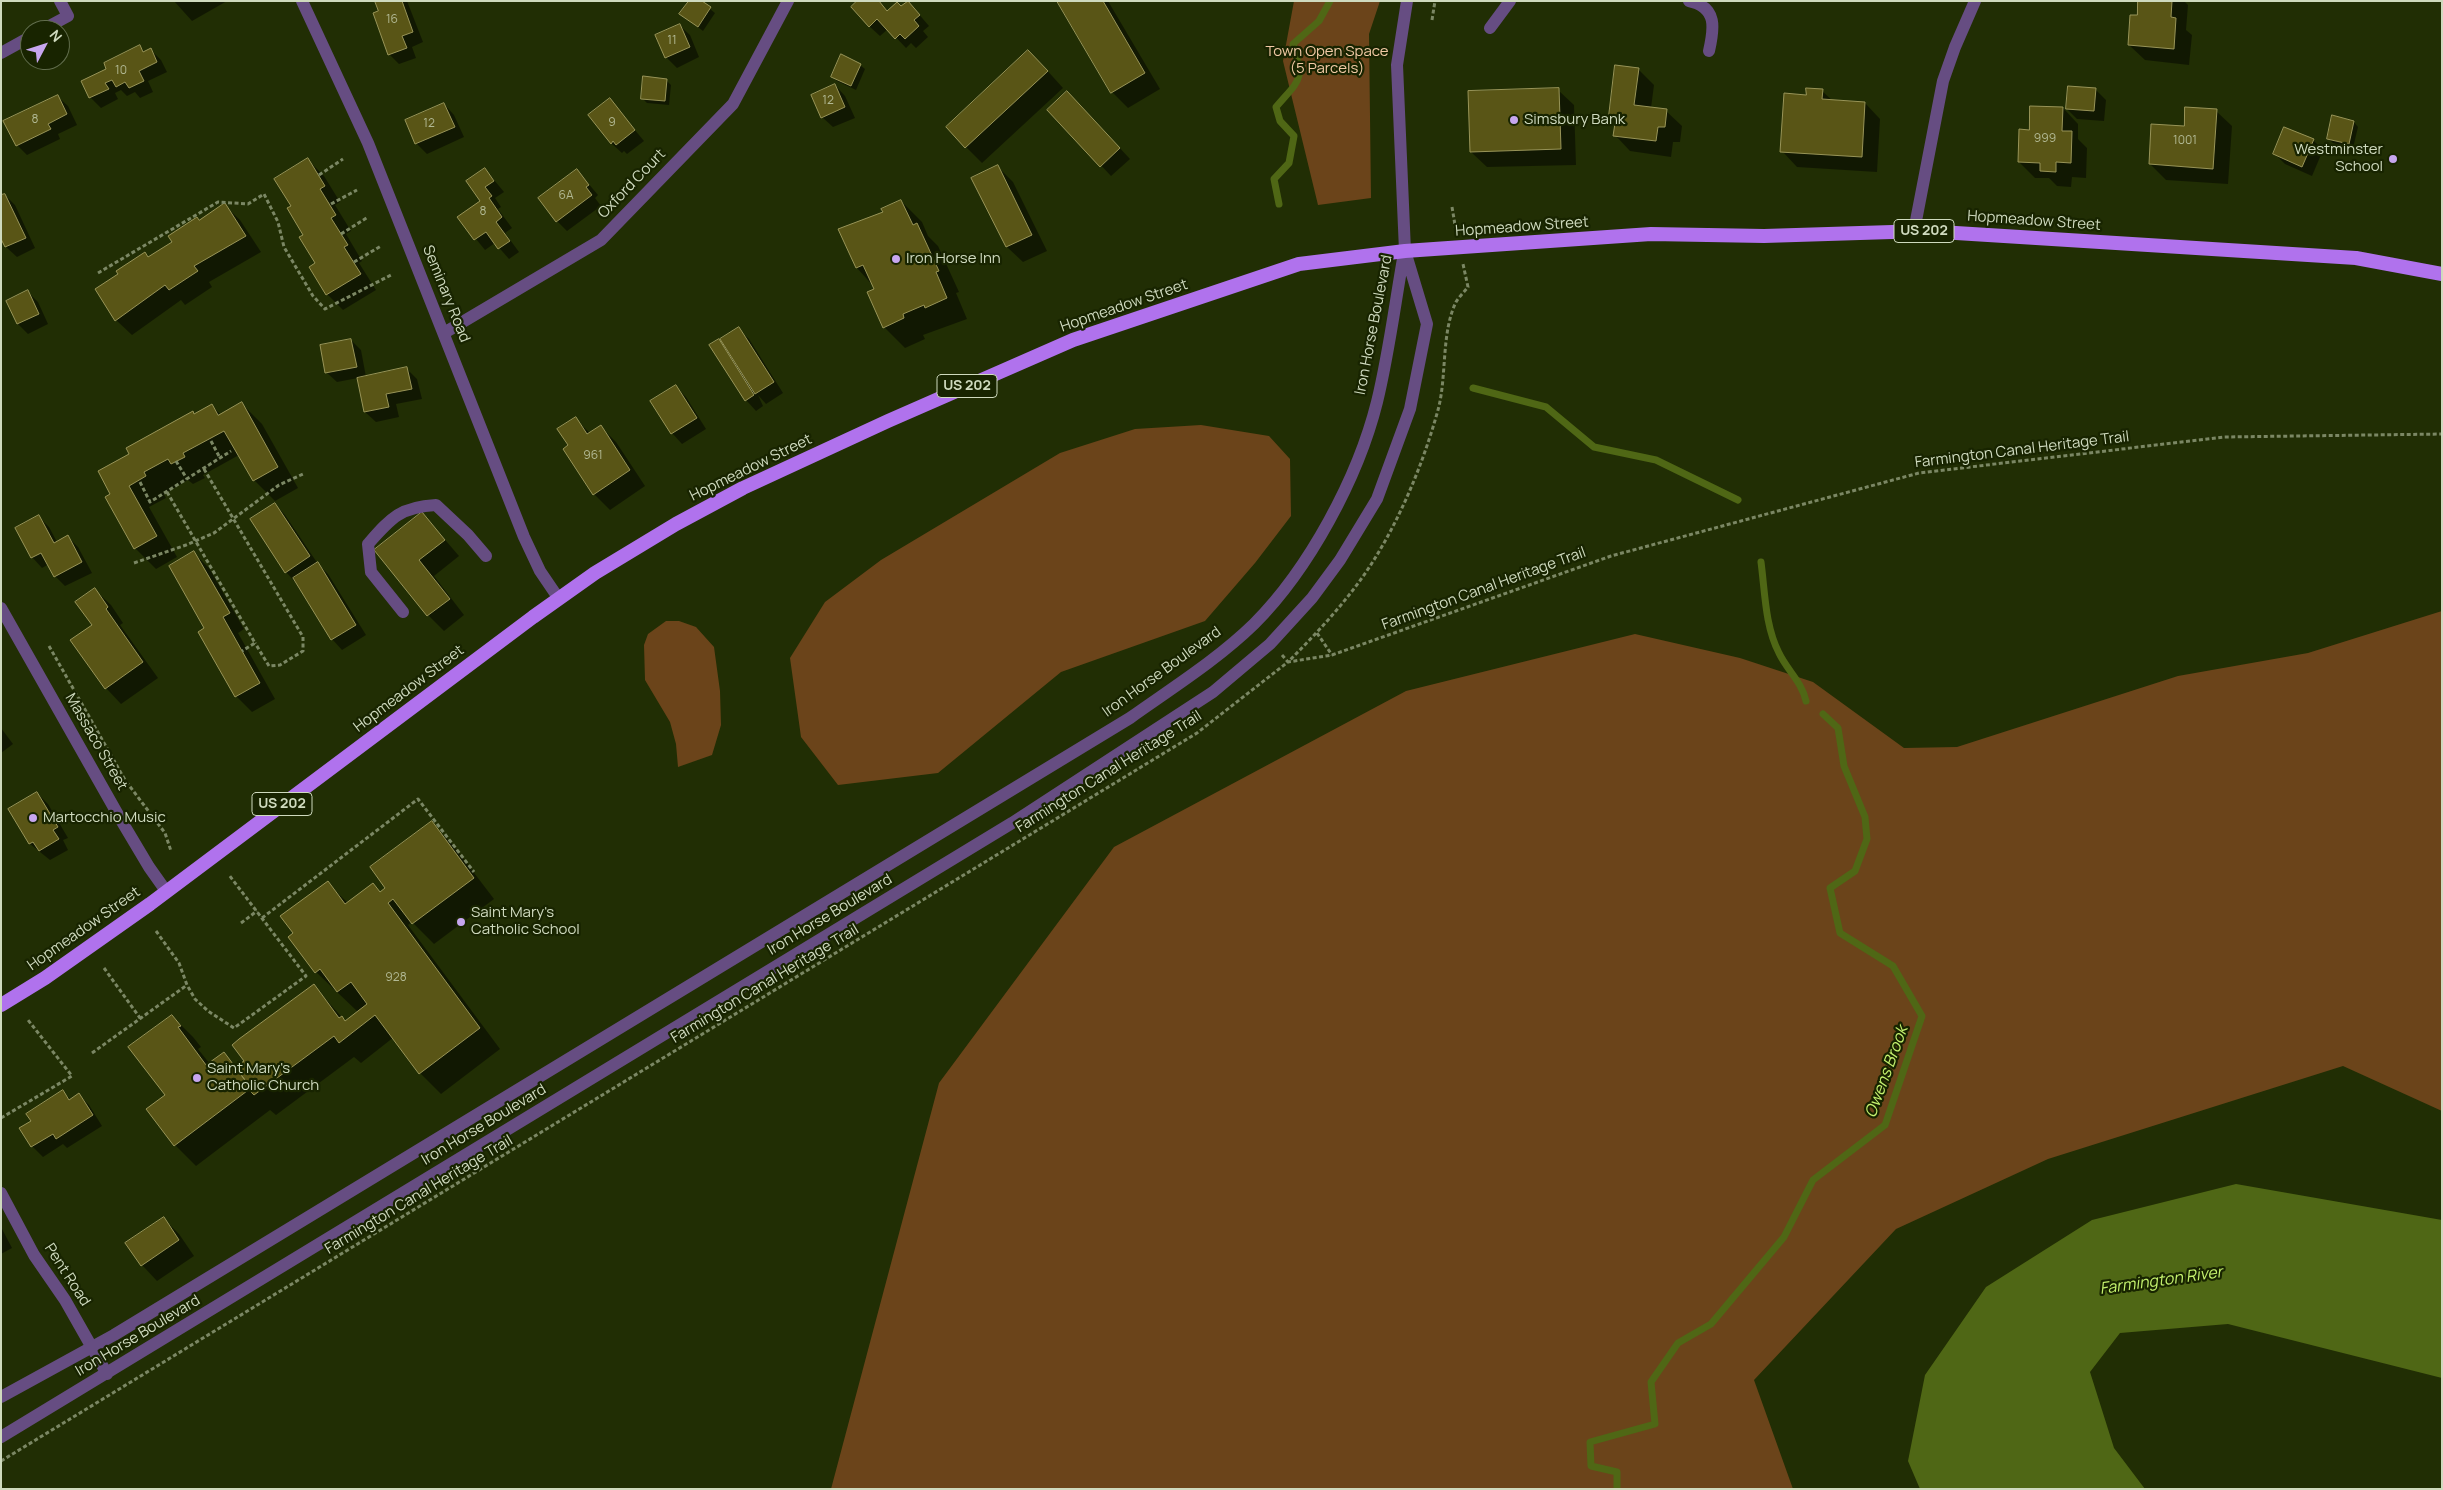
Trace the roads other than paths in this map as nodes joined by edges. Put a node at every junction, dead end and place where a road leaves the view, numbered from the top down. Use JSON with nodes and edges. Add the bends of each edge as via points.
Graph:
{"nodes":[{"id":1,"x":60,"y":1,"type":"edge"},
{"id":2,"x":302,"y":1,"type":"edge"},
{"id":3,"x":788,"y":1,"type":"edge"},
{"id":4,"x":1407,"y":1,"type":"edge"},
{"id":5,"x":1510,"y":1,"type":"edge"},
{"id":6,"x":1689,"y":1,"type":"edge"},
{"id":7,"x":1975,"y":1,"type":"edge"},
{"id":8,"x":61,"y":20,"type":"edge"},
{"id":9,"x":1490,"y":28,"type":"dead end"},
{"id":10,"x":20,"y":43,"type":"edge"},
{"id":11,"x":1709,"y":51,"type":"dead end"},
{"id":12,"x":1,"y":53,"type":"edge"},
{"id":13,"x":1914,"y":231,"type":"junction"},
{"id":14,"x":1405,"y":251,"type":"junction"},
{"id":15,"x":2442,"y":274,"type":"edge"},
{"id":16,"x":444,"y":334,"type":"junction"},
{"id":17,"x":486,"y":556,"type":"dead end"},
{"id":18,"x":559,"y":599,"type":"junction"},
{"id":19,"x":1,"y":608,"type":"edge"},
{"id":20,"x":403,"y":612,"type":"dead end"},
{"id":21,"x":166,"y":891,"type":"junction"},
{"id":22,"x":1,"y":1005,"type":"edge"},
{"id":23,"x":1,"y":1193,"type":"edge"},
{"id":24,"x":93,"y":1346,"type":"junction"},
{"id":25,"x":107,"y":1374,"type":"junction"},
{"id":26,"x":1,"y":1397,"type":"edge"},
{"id":27,"x":1,"y":1437,"type":"edge"}],
"edges":[{"from":1,"to":8,"type":"street","via":[[68,16]]},
{"from":2,"to":16,"type":"street","name":"Seminary Road","via":[[368,142]]},
{"from":3,"to":16,"type":"street","name":"Oxford Court","via":[[733,104],[600,240]]},
{"from":4,"to":14,"type":"street","via":[[1397,65]]},
{"from":5,"to":9,"type":"street"},
{"from":6,"to":11,"type":"street","via":[[1700,4],[1709,14],[1714,27]]},
{"from":7,"to":13,"type":"street","via":[[1943,82]]},
{"from":10,"to":12,"type":"street"},
{"from":13,"to":14,"type":"highway","name":"Hopmeadow Street","number":"US 202","via":[[1764,236],[1651,234]]},
{"from":13,"to":15,"type":"highway","name":"Hopmeadow Street","number":"US 202","via":[[2356,258]]},
{"from":14,"to":18,"type":"highway","name":"Hopmeadow Street","number":"US 202","via":[[1299,264],[1073,340],[743,488],[667,529]]},
{"from":14,"to":24,"type":"street","name":"Iron Horse Boulevard","via":[[1376,402],[1358,458],[1328,523],[1297,571],[1252,626],[1196,672],[1130,718]]},
{"from":14,"to":25,"type":"street","name":"Iron Horse Boulevard","via":[[1427,324],[1410,409],[1377,499],[1340,560],[1312,598],[1270,644],[1213,692],[1012,823]]},
{"from":16,"to":18,"type":"street","name":"Seminary Road","via":[[524,537],[540,571]]},
{"from":17,"to":20,"type":"street","via":[[436,505],[397,514],[368,544],[371,572]]},
{"from":18,"to":21,"type":"highway","name":"Hopmeadow Street","number":"US 202"},
{"from":19,"to":21,"type":"street","name":"Massaco Street","via":[[121,820]]},
{"from":21,"to":22,"type":"highway","name":"Hopmeadow Street","number":"US 202","via":[[45,978]]},
{"from":23,"to":24,"type":"street","name":"Pent Road","via":[[34,1255]]},
{"from":24,"to":25,"type":"street","name":"Pent Road"},
{"from":24,"to":26,"type":"street","name":"Iron Horse Boulevard"},
{"from":25,"to":27,"type":"street","name":"Iron Horse Boulevard"}]}
